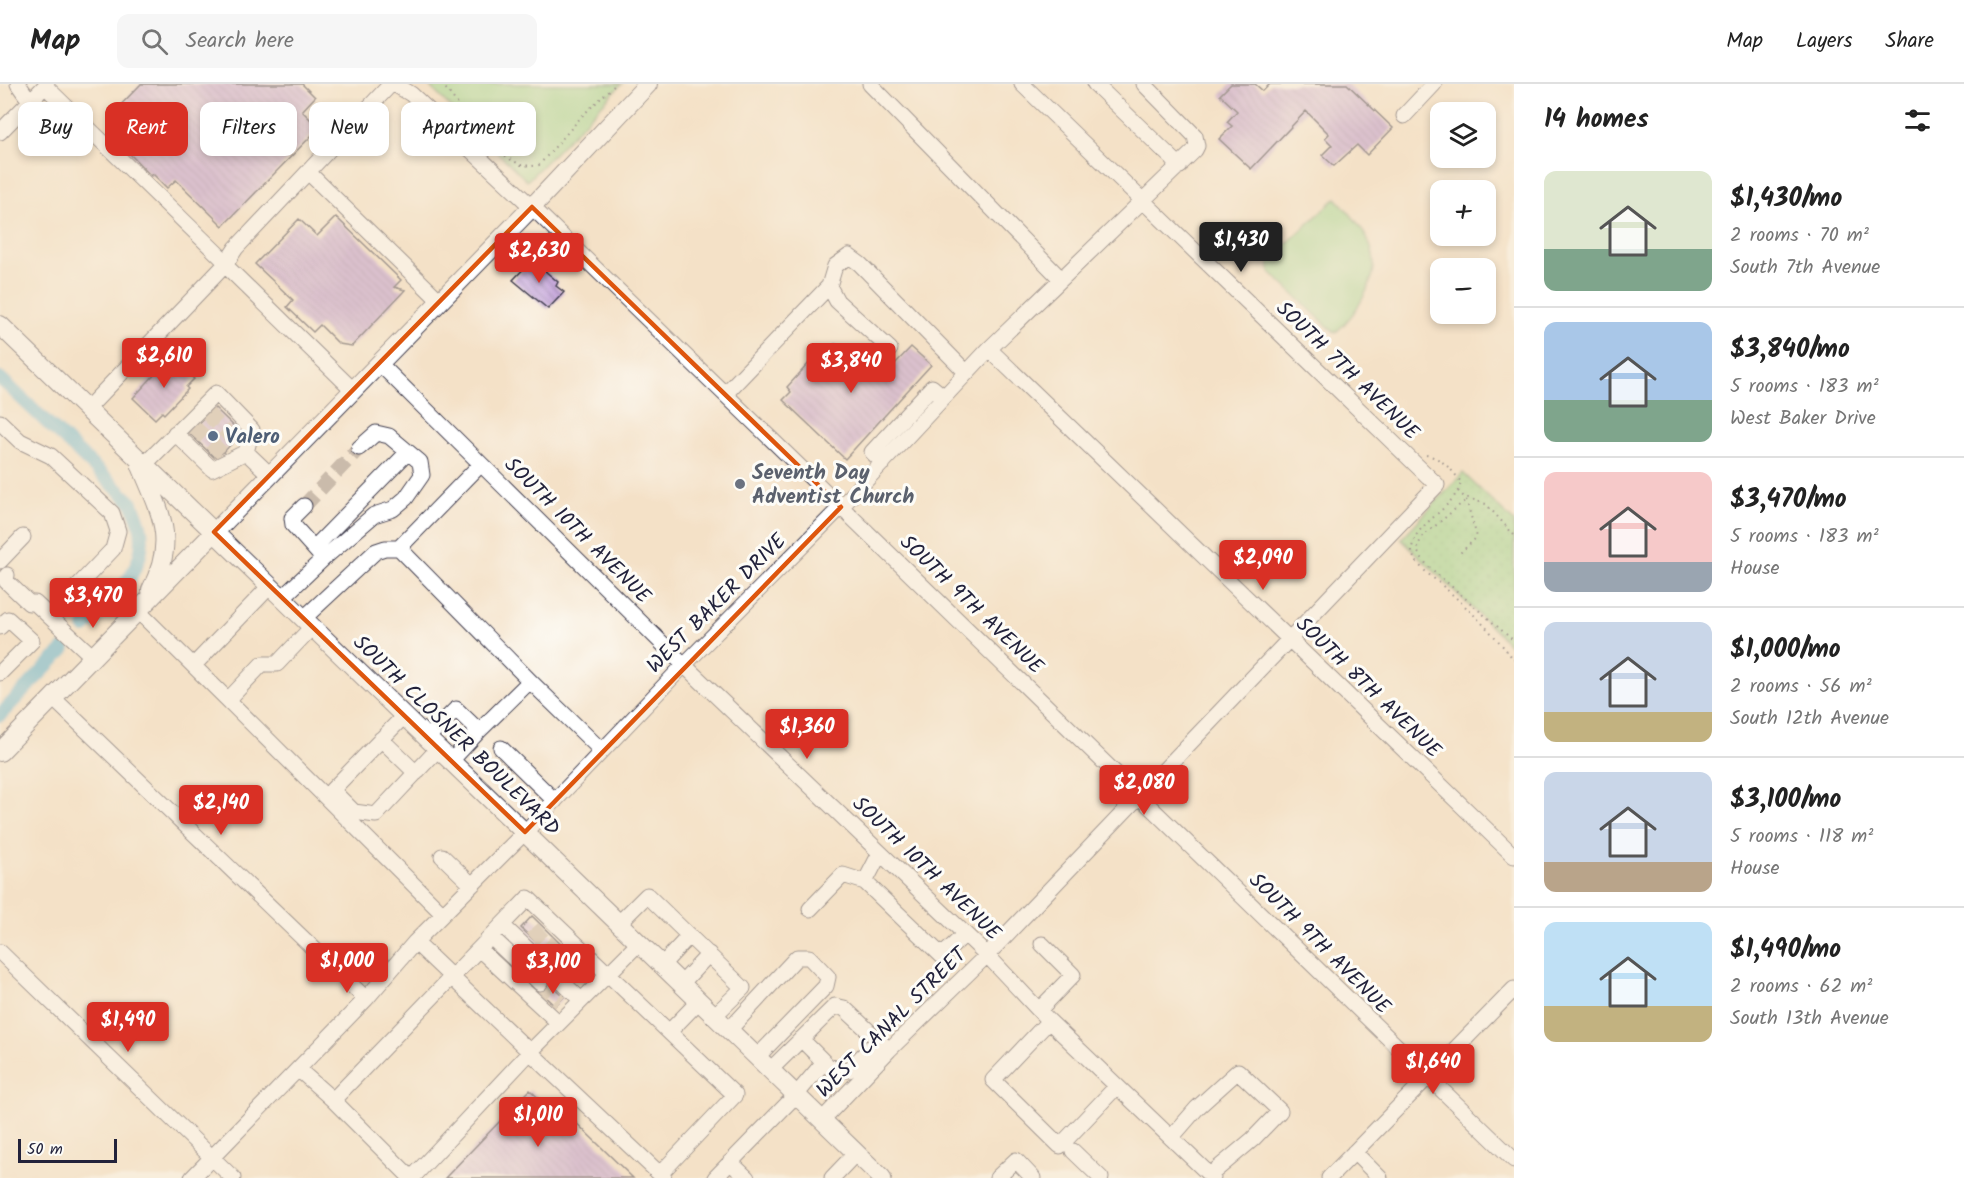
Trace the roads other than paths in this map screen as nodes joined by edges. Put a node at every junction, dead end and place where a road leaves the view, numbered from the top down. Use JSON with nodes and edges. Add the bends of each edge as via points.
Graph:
{"nodes":[{"id":1,"x":18,"y":84,"type":"edge"},
{"id":2,"x":393,"y":84,"type":"edge"},
{"id":3,"x":648,"y":84,"type":"edge"},
{"id":4,"x":870,"y":84,"type":"edge"},
{"id":5,"x":1022,"y":84,"type":"edge"},
{"id":6,"x":1095,"y":84,"type":"edge"},
{"id":7,"x":1143,"y":84,"type":"edge"},
{"id":8,"x":1434,"y":84,"type":"edge"},
{"id":9,"x":46,"y":85,"type":"edge"},
{"id":10,"x":30,"y":101,"type":"junction"},
{"id":11,"x":1404,"y":116,"type":"dead end"},
{"id":12,"x":0,"y":132,"type":"edge"},
{"id":13,"x":1180,"y":166,"type":"junction"},
{"id":14,"x":308,"y":171,"type":"junction"},
{"id":15,"x":1142,"y":200,"type":"junction"},
{"id":16,"x":532,"y":207,"type":"junction"},
{"id":17,"x":226,"y":264,"type":"junction"},
{"id":18,"x":1060,"y":278,"type":"junction"},
{"id":19,"x":829,"y":286,"type":"junction"},
{"id":20,"x":440,"y":301,"type":"junction"},
{"id":21,"x":0,"y":325,"type":"edge"},
{"id":22,"x":890,"y":349,"type":"dead end"},
{"id":23,"x":989,"y":349,"type":"junction"},
{"id":24,"x":380,"y":363,"type":"junction"},
{"id":25,"x":966,"y":373,"type":"junction"},
{"id":26,"x":353,"y":390,"type":"junction"},
{"id":27,"x":725,"y":394,"type":"junction"},
{"id":28,"x":87,"y":409,"type":"junction"},
{"id":29,"x":0,"y":422,"type":"edge"},
{"id":30,"x":175,"y":434,"type":"junction"},
{"id":31,"x":241,"y":446,"type":"junction"},
{"id":32,"x":359,"y":448,"type":"tunnel mouth"},
{"id":33,"x":408,"y":452,"type":"junction"},
{"id":34,"x":223,"y":454,"type":"dead end"},
{"id":35,"x":141,"y":462,"type":"junction"},
{"id":36,"x":481,"y":464,"type":"junction"},
{"id":37,"x":270,"y":475,"type":"junction"},
{"id":38,"x":1437,"y":485,"type":"joint"},
{"id":39,"x":304,"y":506,"type":"tunnel mouth"},
{"id":40,"x":841,"y":507,"type":"junction"},
{"id":41,"x":214,"y":532,"type":"junction"},
{"id":42,"x":23,"y":537,"type":"dead end"},
{"id":43,"x":399,"y":548,"type":"junction"},
{"id":44,"x":319,"y":553,"type":"junction"},
{"id":45,"x":2,"y":569,"type":"edge"},
{"id":46,"x":276,"y":592,"type":"junction"},
{"id":47,"x":140,"y":607,"type":"junction"},
{"id":48,"x":49,"y":616,"type":"junction"},
{"id":49,"x":308,"y":623,"type":"junction"},
{"id":50,"x":0,"y":627,"type":"edge"},
{"id":51,"x":1289,"y":639,"type":"junction"},
{"id":52,"x":92,"y":656,"type":"junction"},
{"id":53,"x":194,"y":665,"type":"junction"},
{"id":54,"x":684,"y":665,"type":"junction"},
{"id":55,"x":0,"y":673,"type":"edge"},
{"id":56,"x":530,"y":681,"type":"junction"},
{"id":57,"x":53,"y":698,"type":"junction"},
{"id":58,"x":228,"y":700,"type":"junction"},
{"id":59,"x":404,"y":716,"type":"junction"},
{"id":60,"x":479,"y":731,"type":"junction"},
{"id":61,"x":381,"y":739,"type":"junction"},
{"id":62,"x":501,"y":748,"type":"dead end"},
{"id":63,"x":439,"y":749,"type":"junction"},
{"id":64,"x":602,"y":751,"type":"junction"},
{"id":65,"x":0,"y":752,"type":"edge"},
{"id":66,"x":416,"y":773,"type":"junction"},
{"id":67,"x":1141,"y":796,"type":"junction"},
{"id":68,"x":555,"y":801,"type":"junction"},
{"id":69,"x":525,"y":832,"type":"junction"},
{"id":70,"x":880,"y":853,"type":"junction"},
{"id":71,"x":442,"y":856,"type":"dead end"},
{"id":72,"x":1514,"y":856,"type":"edge"},
{"id":73,"x":864,"y":882,"type":"junction"},
{"id":74,"x":472,"y":885,"type":"junction"},
{"id":75,"x":810,"y":909,"type":"dead end"},
{"id":76,"x":443,"y":914,"type":"junction"},
{"id":77,"x":619,"y":923,"type":"junction"},
{"id":78,"x":502,"y":925,"type":"junction"},
{"id":79,"x":965,"y":934,"type":"junction"},
{"id":80,"x":689,"y":936,"type":"junction"},
{"id":81,"x":491,"y":937,"type":"junction"},
{"id":82,"x":415,"y":942,"type":"junction"},
{"id":83,"x":639,"y":943,"type":"junction"},
{"id":84,"x":1042,"y":944,"type":"dead end"},
{"id":85,"x":479,"y":949,"type":"junction"},
{"id":86,"x":0,"y":952,"type":"edge"},
{"id":87,"x":709,"y":954,"type":"junction"},
{"id":88,"x":987,"y":955,"type":"junction"},
{"id":89,"x":662,"y":965,"type":"junction"},
{"id":90,"x":607,"y":974,"type":"junction"},
{"id":91,"x":451,"y":977,"type":"junction"},
{"id":92,"x":540,"y":983,"type":"tunnel mouth"},
{"id":93,"x":681,"y":984,"type":"junction"},
{"id":94,"x":1514,"y":989,"type":"edge"},
{"id":95,"x":366,"y":999,"type":"junction"},
{"id":96,"x":582,"y":1000,"type":"junction"},
{"id":97,"x":699,"y":1001,"type":"junction"},
{"id":98,"x":1044,"y":1015,"type":"junction"},
{"id":99,"x":714,"y":1016,"type":"junction"},
{"id":100,"x":559,"y":1023,"type":"junction"},
{"id":101,"x":729,"y":1030,"type":"junction"},
{"id":102,"x":669,"y":1032,"type":"junction"},
{"id":103,"x":801,"y":1039,"type":"junction"},
{"id":104,"x":884,"y":1045,"type":"junction"},
{"id":105,"x":530,"y":1052,"type":"junction"},
{"id":106,"x":824,"y":1062,"type":"junction"},
{"id":107,"x":763,"y":1063,"type":"junction"},
{"id":108,"x":298,"y":1068,"type":"junction"},
{"id":109,"x":855,"y":1075,"type":"junction"},
{"id":110,"x":1427,"y":1078,"type":"junction"},
{"id":111,"x":1117,"y":1086,"type":"junction"},
{"id":112,"x":795,"y":1095,"type":"junction"},
{"id":113,"x":333,"y":1100,"type":"junction"},
{"id":114,"x":822,"y":1120,"type":"junction"},
{"id":115,"x":1171,"y":1138,"type":"junction"},
{"id":116,"x":1073,"y":1151,"type":"dead end"},
{"id":117,"x":1354,"y":1152,"type":"junction"},
{"id":118,"x":855,"y":1153,"type":"junction"},
{"id":119,"x":212,"y":1158,"type":"junction"},
{"id":120,"x":1514,"y":1160,"type":"edge"},
{"id":121,"x":730,"y":1162,"type":"junction"},
{"id":122,"x":662,"y":1176,"type":"edge"},
{"id":123,"x":1211,"y":1177,"type":"edge"},
{"id":124,"x":192,"y":1178,"type":"edge"},
{"id":125,"x":232,"y":1178,"type":"edge"},
{"id":126,"x":412,"y":1178,"type":"edge"},
{"id":127,"x":715,"y":1178,"type":"edge"},
{"id":128,"x":747,"y":1178,"type":"edge"},
{"id":129,"x":832,"y":1178,"type":"edge"},
{"id":130,"x":882,"y":1178,"type":"edge"},
{"id":131,"x":997,"y":1178,"type":"edge"},
{"id":132,"x":1033,"y":1178,"type":"edge"},
{"id":133,"x":1101,"y":1178,"type":"edge"},
{"id":134,"x":1329,"y":1178,"type":"edge"},
{"id":135,"x":1380,"y":1178,"type":"edge"}],
"edges":[{"from":1,"to":10,"type":"street"},
{"from":2,"to":14,"type":"street"},
{"from":2,"to":16,"type":"street","name":"SOUTH 9TH AVENUE","via":[[411,94]]},
{"from":3,"to":16,"type":"main road"},
{"from":4,"to":18,"type":"street"},
{"from":5,"to":15,"type":"street","name":"SOUTH 7TH AVENUE"},
{"from":6,"to":13,"type":"street"},
{"from":7,"to":13,"type":"street","name":"WEST BAKER DRIVE","via":[[1195,136],[1197,146]]},
{"from":8,"to":11,"type":"street"},
{"from":9,"to":10,"type":"street"},
{"from":9,"to":17,"type":"street"},
{"from":10,"to":12,"type":"street"},
{"from":13,"to":15,"type":"street","name":"WEST BAKER DRIVE"},
{"from":14,"to":17,"type":"street","via":[[236,248]]},
{"from":14,"to":20,"type":"street"},
{"from":15,"to":18,"type":"street","name":"WEST BAKER DRIVE"},
{"from":15,"to":38,"type":"street","name":"SOUTH 7TH AVENUE"},
{"from":16,"to":20,"type":"main road"},
{"from":16,"to":27,"type":"street","name":"SOUTH 9TH AVENUE"},
{"from":17,"to":26,"type":"street"},
{"from":17,"to":28,"type":"street"},
{"from":18,"to":23,"type":"street","name":"WEST BAKER DRIVE"},
{"from":19,"to":22,"type":"street","via":[[837,300]]},
{"from":19,"to":25,"type":"street","via":[[835,266],[849,256]]},
{"from":19,"to":27,"type":"street"},
{"from":20,"to":24,"type":"main road"},
{"from":21,"to":28,"type":"main road","name":"SOUTH CLOSNER BOULEVARD"},
{"from":23,"to":25,"type":"street","name":"WEST BAKER DRIVE"},
{"from":23,"to":51,"type":"street","name":"SOUTH 8TH AVENUE"},
{"from":24,"to":26,"type":"main road"},
{"from":24,"to":36,"type":"street","name":"SOUTH 10TH AVENUE"},
{"from":25,"to":40,"type":"street","name":"WEST BAKER DRIVE"},
{"from":26,"to":37,"type":"main road"},
{"from":27,"to":40,"type":"street","name":"SOUTH 9TH AVENUE"},
{"from":28,"to":35,"type":"main road","name":"SOUTH CLOSNER BOULEVARD"},
{"from":29,"to":48,"type":"street","via":[[20,441],[51,456],[112,513],[118,531],[113,549]]},
{"from":30,"to":31,"type":"street","via":[[212,470]]},
{"from":30,"to":31,"type":"street","via":[[205,410],[216,393],[252,430]]},
{"from":30,"to":35,"type":"street"},
{"from":31,"to":34,"type":"street"},
{"from":31,"to":37,"type":"street"},
{"from":32,"to":33,"type":"street","via":[[376,434],[388,436]]},
{"from":33,"to":44,"type":"street"},
{"from":33,"to":44,"type":"street","via":[[420,462],[422,475],[412,493],[393,509],[374,515]]},
{"from":35,"to":41,"type":"main road","name":"SOUTH CLOSNER BOULEVARD"},
{"from":35,"to":47,"type":"main road","via":[[165,529],[165,550],[156,580]]},
{"from":36,"to":43,"type":"street"},
{"from":36,"to":54,"type":"street","name":"SOUTH 10TH AVENUE"},
{"from":37,"to":41,"type":"main road"},
{"from":38,"to":51,"type":"street","name":"WEST CANAL STREET"},
{"from":39,"to":44,"type":"street","via":[[292,518],[293,525]]},
{"from":40,"to":54,"type":"street","name":"WEST BAKER DRIVE"},
{"from":40,"to":67,"type":"street","name":"SOUTH 9TH AVENUE"},
{"from":41,"to":46,"type":"main road","name":"SOUTH CLOSNER BOULEVARD"},
{"from":41,"to":47,"type":"main road"},
{"from":42,"to":45,"type":"street"},
{"from":43,"to":49,"type":"street","via":[[376,551]]},
{"from":43,"to":56,"type":"street"},
{"from":44,"to":46,"type":"street"},
{"from":45,"to":48,"type":"street","via":[[6,581]]},
{"from":46,"to":49,"type":"main road","name":"SOUTH CLOSNER BOULEVARD"},
{"from":46,"to":53,"type":"street"},
{"from":47,"to":52,"type":"main road"},
{"from":47,"to":53,"type":"street"},
{"from":48,"to":52,"type":"street"},
{"from":49,"to":58,"type":"street","via":[[277,664],[262,664]]},
{"from":49,"to":59,"type":"main road","name":"SOUTH CLOSNER BOULEVARD"},
{"from":50,"to":55,"type":"street","via":[[8,619],[32,641]]},
{"from":51,"to":67,"type":"street","name":"WEST CANAL STREET"},
{"from":51,"to":72,"type":"street","name":"SOUTH 8TH AVENUE"},
{"from":52,"to":57,"type":"main road"},
{"from":53,"to":58,"type":"street"},
{"from":54,"to":64,"type":"street","name":"WEST BAKER DRIVE"},
{"from":54,"to":70,"type":"street","name":"SOUTH 10TH AVENUE"},
{"from":56,"to":60,"type":"street"},
{"from":56,"to":64,"type":"street"},
{"from":57,"to":65,"type":"main road"},
{"from":57,"to":95,"type":"street"},
{"from":58,"to":76,"type":"street"},
{"from":59,"to":61,"type":"street"},
{"from":59,"to":63,"type":"main road","name":"SOUTH CLOSNER BOULEVARD"},
{"from":60,"to":63,"type":"street"},
{"from":60,"to":63,"type":"street","via":[[456,709]]},
{"from":61,"to":66,"type":"street"},
{"from":61,"to":66,"type":"street","via":[[332,790],[354,812],[376,815]]},
{"from":62,"to":68,"type":"street"},
{"from":63,"to":66,"type":"street"},
{"from":63,"to":69,"type":"main road","name":"SOUTH CLOSNER BOULEVARD"},
{"from":64,"to":68,"type":"street","name":"WEST BAKER DRIVE"},
{"from":67,"to":88,"type":"street","name":"WEST CANAL STREET"},
{"from":67,"to":110,"type":"street","name":"SOUTH 9TH AVENUE"},
{"from":68,"to":69,"type":"street","name":"WEST BAKER DRIVE"},
{"from":69,"to":74,"type":"street","name":"WEST BAKER DRIVE"},
{"from":69,"to":77,"type":"main road","name":"SOUTH CLOSNER BOULEVARD"},
{"from":70,"to":73,"type":"street"},
{"from":70,"to":79,"type":"street","name":"SOUTH 10TH AVENUE"},
{"from":71,"to":74,"type":"street"},
{"from":73,"to":75,"type":"street","via":[[843,875]]},
{"from":73,"to":79,"type":"street","via":[[942,956]]},
{"from":74,"to":76,"type":"street","name":"WEST BAKER DRIVE"},
{"from":76,"to":82,"type":"street","name":"WEST BAKER DRIVE"},
{"from":77,"to":80,"type":"street","via":[[647,895]]},
{"from":77,"to":83,"type":"main road","name":"SOUTH CLOSNER BOULEVARD"},
{"from":78,"to":81,"type":"street"},
{"from":78,"to":90,"type":"street","via":[[528,898],[561,938]]},
{"from":78,"to":96,"type":"street","via":[[543,956]]},
{"from":79,"to":88,"type":"street","name":"SOUTH 10TH AVENUE"},
{"from":80,"to":87,"type":"street"},
{"from":80,"to":89,"type":"street"},
{"from":81,"to":85,"type":"street"},
{"from":81,"to":92,"type":"street"},
{"from":82,"to":91,"type":"street"},
{"from":82,"to":95,"type":"street","name":"WEST BAKER DRIVE"},
{"from":83,"to":89,"type":"main road","name":"SOUTH CLOSNER BOULEVARD"},
{"from":83,"to":90,"type":"street"},
{"from":84,"to":98,"type":"street","via":[[1073,975]]},
{"from":85,"to":91,"type":"street"},
{"from":85,"to":100,"type":"street"},
{"from":86,"to":119,"type":"street"},
{"from":87,"to":93,"type":"street"},
{"from":87,"to":99,"type":"street","via":[[743,988]]},
{"from":88,"to":98,"type":"street","name":"SOUTH 10TH AVENUE"},
{"from":88,"to":104,"type":"street","name":"WEST CANAL STREET"},
{"from":89,"to":93,"type":"main road","name":"SOUTH CLOSNER BOULEVARD"},
{"from":90,"to":96,"type":"street"},
{"from":90,"to":102,"type":"street"},
{"from":91,"to":105,"type":"street"},
{"from":91,"to":113,"type":"street"},
{"from":93,"to":97,"type":"main road","name":"SOUTH CLOSNER BOULEVARD"},
{"from":94,"to":110,"type":"street"},
{"from":95,"to":108,"type":"street","name":"WEST BAKER DRIVE"},
{"from":96,"to":100,"type":"street","via":[[565,1007]]},
{"from":97,"to":99,"type":"main road","name":"SOUTH CLOSNER BOULEVARD"},
{"from":97,"to":102,"type":"street"},
{"from":98,"to":111,"type":"street","name":"SOUTH 10TH AVENUE"},
{"from":98,"to":111,"type":"street","via":[[993,1080],[1060,1146]]},
{"from":99,"to":101,"type":"main road","name":"SOUTH CLOSNER BOULEVARD"},
{"from":100,"to":105,"type":"street"},
{"from":101,"to":107,"type":"main road","name":"SOUTH CLOSNER BOULEVARD"},
{"from":101,"to":107,"type":"street","via":[[797,957],[808,957],[828,977],[826,986]]},
{"from":102,"to":122,"type":"street","via":[[735,1095]]},
{"from":103,"to":104,"type":"street","via":[[835,1006],[840,1006]]},
{"from":103,"to":106,"type":"street"},
{"from":103,"to":107,"type":"street"},
{"from":104,"to":109,"type":"street","name":"WEST CANAL STREET"},
{"from":105,"to":122,"type":"street"},
{"from":105,"to":126,"type":"street"},
{"from":106,"to":109,"type":"street"},
{"from":106,"to":112,"type":"street"},
{"from":107,"to":112,"type":"main road","name":"SOUTH CLOSNER BOULEVARD"},
{"from":108,"to":113,"type":"street"},
{"from":108,"to":119,"type":"street","name":"WEST BAKER DRIVE"},
{"from":109,"to":114,"type":"street","name":"WEST CANAL STREET"},
{"from":110,"to":117,"type":"street"},
{"from":110,"to":120,"type":"street","name":"SOUTH 9TH AVENUE"},
{"from":111,"to":115,"type":"street","name":"SOUTH 10TH AVENUE"},
{"from":112,"to":114,"type":"main road","name":"SOUTH CLOSNER BOULEVARD"},
{"from":112,"to":121,"type":"street"},
{"from":113,"to":126,"type":"street"},
{"from":114,"to":118,"type":"main road","name":"SOUTH CLOSNER BOULEVARD"},
{"from":115,"to":123,"type":"street","name":"SOUTH 10TH AVENUE"},
{"from":115,"to":123,"type":"street","via":[[1238,1071],[1280,1111]]},
{"from":116,"to":133,"type":"street"},
{"from":117,"to":134,"type":"street"},
{"from":117,"to":135,"type":"street"},
{"from":118,"to":129,"type":"street"},
{"from":118,"to":130,"type":"main road","name":"SOUTH CLOSNER BOULEVARD"},
{"from":119,"to":124,"type":"street","name":"WEST BAKER DRIVE"},
{"from":119,"to":125,"type":"street"},
{"from":121,"to":127,"type":"street"},
{"from":121,"to":128,"type":"street"},
{"from":131,"to":132,"type":"street","via":[[1016,1160]]}]}
